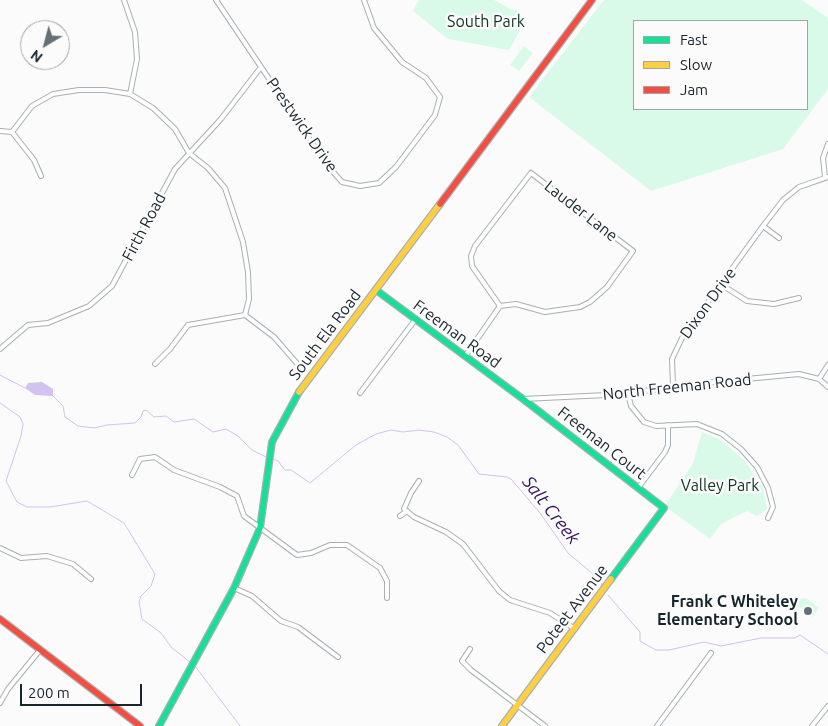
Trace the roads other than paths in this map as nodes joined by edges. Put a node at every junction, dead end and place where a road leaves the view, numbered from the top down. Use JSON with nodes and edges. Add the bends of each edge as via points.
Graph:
{"nodes":[{"id":1,"x":124,"y":0,"type":"edge"},
{"id":2,"x":216,"y":0,"type":"edge"},
{"id":3,"x":364,"y":0,"type":"edge"},
{"id":4,"x":592,"y":0,"type":"edge"},
{"id":5,"x":261,"y":67,"type":"junction"},
{"id":6,"x":130,"y":94,"type":"junction"},
{"id":7,"x":0,"y":131,"type":"edge"},
{"id":8,"x":12,"y":132,"type":"junction"},
{"id":9,"x":828,"y":144,"type":"edge"},
{"id":10,"x":189,"y":153,"type":"junction"},
{"id":11,"x":41,"y":176,"type":"dead end"},
{"id":12,"x":827,"y":177,"type":"edge"},
{"id":13,"x":763,"y":226,"type":"junction"},
{"id":14,"x":779,"y":238,"type":"dead end"},
{"id":15,"x":722,"y":285,"type":"junction"},
{"id":16,"x":376,"y":290,"type":"junction"},
{"id":17,"x":799,"y":298,"type":"dead end"},
{"id":18,"x":500,"y":306,"type":"junction"},
{"id":19,"x":244,"y":315,"type":"junction"},
{"id":20,"x":415,"y":320,"type":"junction"},
{"id":21,"x":0,"y":349,"type":"edge"},
{"id":22,"x":466,"y":355,"type":"junction"},
{"id":23,"x":155,"y":364,"type":"dead end"},
{"id":24,"x":828,"y":365,"type":"edge"},
{"id":25,"x":301,"y":368,"type":"dead end"},
{"id":26,"x":819,"y":379,"type":"junction"},
{"id":27,"x":673,"y":386,"type":"junction"},
{"id":28,"x":828,"y":387,"type":"edge"},
{"id":29,"x":360,"y":393,"type":"dead end"},
{"id":30,"x":628,"y":394,"type":"junction"},
{"id":31,"x":523,"y":399,"type":"junction"},
{"id":32,"x":668,"y":425,"type":"junction"},
{"id":33,"x":132,"y":475,"type":"dead end"},
{"id":34,"x":419,"y":482,"type":"dead end"},
{"id":35,"x":638,"y":488,"type":"junction"},
{"id":36,"x":664,"y":508,"type":"joint"},
{"id":37,"x":407,"y":511,"type":"junction"},
{"id":38,"x":400,"y":516,"type":"dead end"},
{"id":39,"x":768,"y":518,"type":"dead end"},
{"id":40,"x":260,"y":528,"type":"junction"},
{"id":41,"x":0,"y":548,"type":"edge"},
{"id":42,"x":91,"y":579,"type":"dead end"},
{"id":43,"x":234,"y":588,"type":"junction"},
{"id":44,"x":386,"y":598,"type":"dead end"},
{"id":45,"x":0,"y":619,"type":"edge"},
{"id":46,"x":575,"y":630,"type":"junction"},
{"id":47,"x":470,"y":649,"type":"dead end"},
{"id":48,"x":40,"y":650,"type":"junction"},
{"id":49,"x":711,"y":653,"type":"dead end"},
{"id":50,"x":338,"y":657,"type":"dead end"},
{"id":51,"x":0,"y":703,"type":"edge"},
{"id":52,"x":518,"y":705,"type":"junction"},
{"id":53,"x":828,"y":706,"type":"edge"},
{"id":54,"x":140,"y":726,"type":"edge"},
{"id":55,"x":159,"y":726,"type":"edge"},
{"id":56,"x":502,"y":726,"type":"edge"},
{"id":57,"x":545,"y":726,"type":"edge"},
{"id":58,"x":657,"y":726,"type":"edge"},
{"id":59,"x":812,"y":726,"type":"edge"}],
"edges":[{"from":1,"to":6,"type":"street","via":[[136,32],[137,59]]},
{"from":2,"to":5,"type":"street"},
{"from":3,"to":5,"type":"street","name":"Prestwick Drive","via":[[374,28],[402,62],[426,78],[440,96],[435,115],[384,180],[360,186],[342,182]]},
{"from":4,"to":16,"type":"main road","name":"South Ela Road"},
{"from":5,"to":10,"type":"street","name":"Firth Road","via":[[222,119]]},
{"from":6,"to":8,"type":"street","via":[[79,90],[54,94],[32,106]]},
{"from":6,"to":10,"type":"street","via":[[154,108],[175,129]]},
{"from":7,"to":8,"type":"street"},
{"from":8,"to":11,"type":"street","via":[[34,160]]},
{"from":9,"to":12,"type":"street","via":[[823,158]]},
{"from":10,"to":19,"type":"street","via":[[225,188],[243,242],[248,272],[249,300]]},
{"from":10,"to":21,"type":"street","name":"Firth Road","via":[[175,168],[112,286],[89,306],[48,323],[28,325]]},
{"from":12,"to":13,"type":"street","name":"Dixon Drive","via":[[799,186],[783,200]]},
{"from":13,"to":14,"type":"street"},
{"from":13,"to":15,"type":"street","name":"Dixon Drive"},
{"from":15,"to":17,"type":"street","via":[[747,301],[774,304]]},
{"from":15,"to":27,"type":"street","name":"Dixon Drive","via":[[682,338],[672,359]]},
{"from":16,"to":20,"type":"main road","name":"Freeman Road"},
{"from":16,"to":40,"type":"main road","name":"South Ela Road","via":[[292,402],[272,442]]},
{"from":18,"to":18,"type":"street","name":"Lauder Lane","via":[[516,304],[545,312],[580,307],[607,287],[633,251],[531,173],[475,246],[471,256],[472,266]]},
{"from":18,"to":22,"type":"street"},
{"from":19,"to":23,"type":"street","via":[[188,325]]},
{"from":19,"to":25,"type":"street","via":[[274,337]]},
{"from":20,"to":22,"type":"main road","name":"Freeman Road"},
{"from":20,"to":29,"type":"street"},
{"from":22,"to":31,"type":"main road","name":"Freeman Road"},
{"from":24,"to":26,"type":"street"},
{"from":26,"to":27,"type":"street","name":"North Freeman Road","via":[[800,374]]},
{"from":26,"to":28,"type":"street"},
{"from":27,"to":30,"type":"street","name":"North Freeman Road"},
{"from":30,"to":31,"type":"street","name":"North Freeman Road"},
{"from":30,"to":32,"type":"street","via":[[640,419],[648,424]]},
{"from":31,"to":35,"type":"main road","name":"Freeman Court"},
{"from":32,"to":35,"type":"street","via":[[665,452]]},
{"from":32,"to":39,"type":"street","via":[[697,424],[722,434],[741,449],[757,467],[768,488],[773,507]]},
{"from":33,"to":40,"type":"street","via":[[140,459],[155,457],[174,470],[237,496],[244,516]]},
{"from":34,"to":37,"type":"street","via":[[404,509]]},
{"from":35,"to":36,"type":"main road","name":"Freeman Court"},
{"from":36,"to":46,"type":"main road","name":"Poteet Avenue"},
{"from":37,"to":38,"type":"street"},
{"from":37,"to":46,"type":"street","via":[[463,544],[499,591],[510,600],[550,613]]},
{"from":40,"to":43,"type":"main road","name":"South Ela Road"},
{"from":40,"to":44,"type":"street","via":[[297,555],[330,545],[347,545],[380,568],[387,581]]},
{"from":41,"to":42,"type":"street","via":[[21,558],[47,556],[73,564]]},
{"from":43,"to":50,"type":"street","via":[[252,596],[282,621],[298,627]]},
{"from":43,"to":55,"type":"main road","name":"South Ela Road"},
{"from":45,"to":48,"type":"main road"},
{"from":46,"to":52,"type":"main road","name":"Poteet Avenue"},
{"from":47,"to":52,"type":"street","via":[[462,661]]},
{"from":48,"to":51,"type":"street"},
{"from":48,"to":54,"type":"main road"},
{"from":49,"to":58,"type":"street"},
{"from":52,"to":56,"type":"main road","name":"Poteet Avenue"},
{"from":52,"to":57,"type":"street"},
{"from":53,"to":59,"type":"street"}]}
